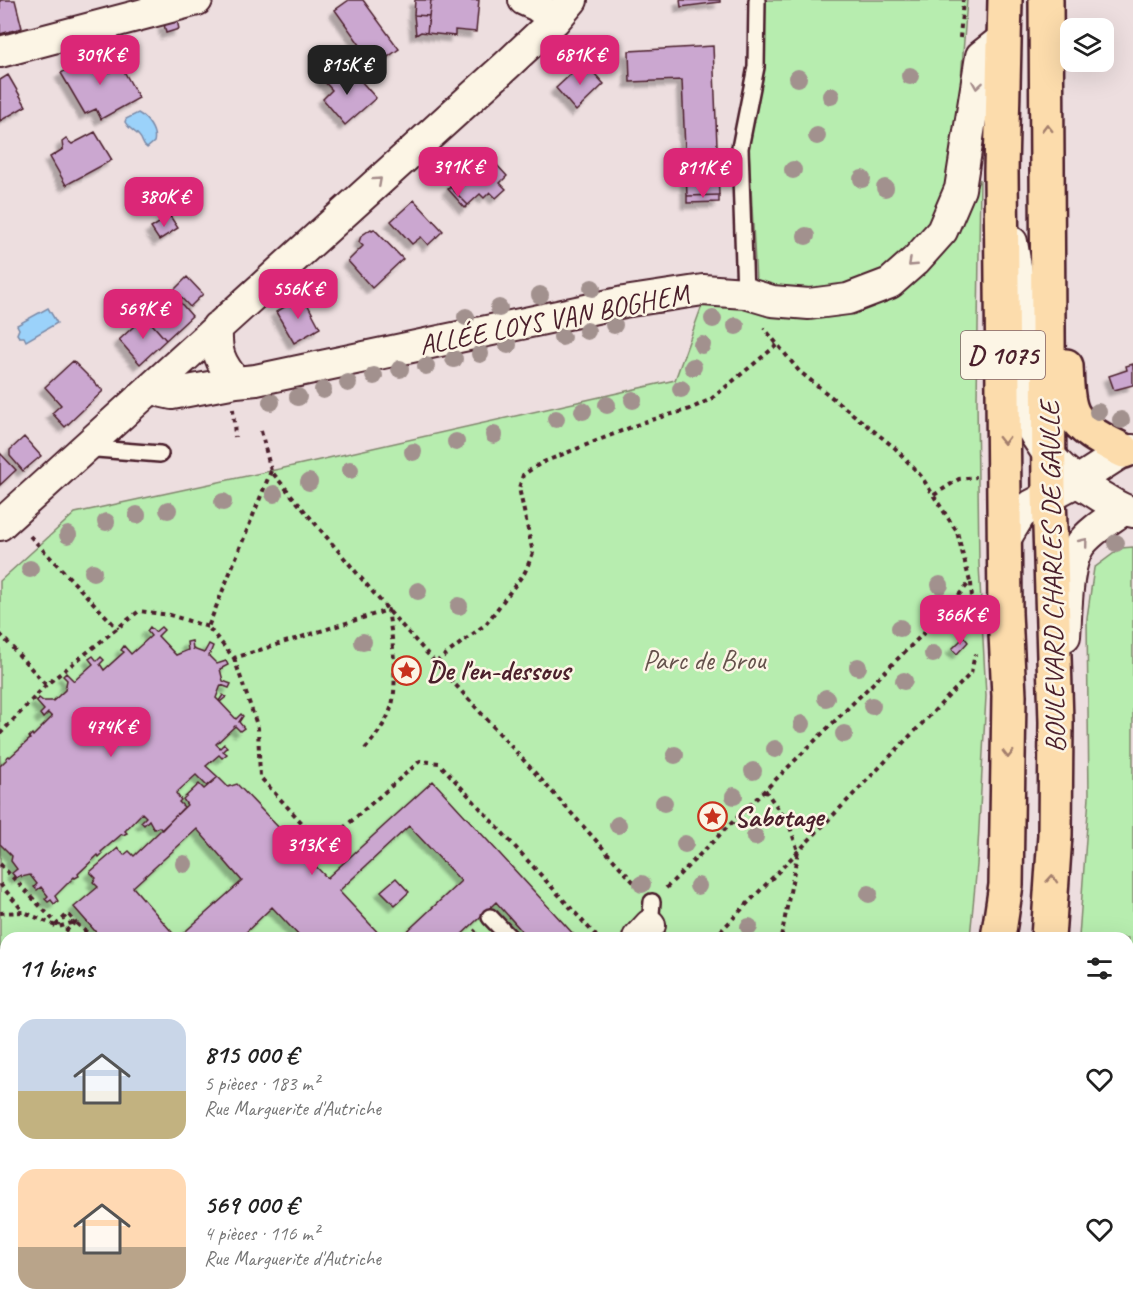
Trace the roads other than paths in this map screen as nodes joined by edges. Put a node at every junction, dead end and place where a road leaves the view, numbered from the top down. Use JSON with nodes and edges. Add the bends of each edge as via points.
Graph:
{"nodes":[{"id":1,"x":197,"y":0,"type":"edge"},
{"id":2,"x":524,"y":0,"type":"edge"},
{"id":3,"x":758,"y":0,"type":"edge"},
{"id":4,"x":1005,"y":0,"type":"edge"},
{"id":5,"x":1046,"y":0,"type":"edge"},
{"id":6,"x":563,"y":10,"type":"edge"},
{"id":7,"x":1004,"y":38,"type":"junction"},
{"id":8,"x":0,"y":52,"type":"edge"},
{"id":9,"x":1000,"y":171,"type":"junction"},
{"id":10,"x":1048,"y":187,"type":"junction"},
{"id":11,"x":745,"y":293,"type":"junction"},
{"id":12,"x":217,"y":327,"type":"junction"},
{"id":13,"x":236,"y":382,"type":"junction"},
{"id":14,"x":153,"y":387,"type":"junction"},
{"id":15,"x":84,"y":448,"type":"junction"},
{"id":16,"x":160,"y":454,"type":"dead end"},
{"id":17,"x":1122,"y":454,"type":"edge"},
{"id":18,"x":1049,"y":457,"type":"junction"},
{"id":19,"x":1063,"y":489,"type":"junction"},
{"id":20,"x":1123,"y":508,"type":"edge"},
{"id":21,"x":5,"y":520,"type":"edge"},
{"id":22,"x":1006,"y":538,"type":"junction"},
{"id":23,"x":1056,"y":722,"type":"junction"},
{"id":24,"x":490,"y":917,"type":"dead end"},
{"id":25,"x":504,"y":932,"type":"edge"},
{"id":26,"x":999,"y":932,"type":"edge"},
{"id":27,"x":1048,"y":932,"type":"edge"}],
"edges":[{"from":1,"to":8,"type":"street"},
{"from":2,"to":6,"type":"street"},
{"from":3,"to":11,"type":"lane","via":[[756,68],[740,148]]},
{"from":4,"to":7,"type":"main road","name":"BOULEVARD CHARLES DE GAULLE","number":"D 1075"},
{"from":10,"to":5,"type":"main road","name":"BOULEVARD CHARLES DE GAULLE","number":"D 1075","one_way":true},
{"from":12,"to":6,"type":"street","one_way":true},
{"from":7,"to":9,"type":"main road","name":"BOULEVARD CHARLES DE GAULLE","number":"D 1075"},
{"from":7,"to":11,"type":"street","name":"ALLÉE LOYS VAN BOGHEM","one_way":true,"via":[[981,56],[960,189],[942,231],[916,260],[890,283],[848,299],[809,304],[772,301]]},
{"from":9,"to":18,"type":"street","via":[[1021,297],[1022,408]]},
{"from":9,"to":22,"type":"main road","name":"BOULEVARD CHARLES DE GAULLE","number":"D 1075","one_way":true},
{"from":10,"to":17,"type":"main road","via":[[1072,413]]},
{"from":10,"to":18,"type":"main road","name":"BOULEVARD CHARLES DE GAULLE","number":"D 1075"},
{"from":11,"to":13,"type":"street","name":"ALLÉE LOYS VAN BOGHEM","via":[[703,290],[670,305],[624,302]]},
{"from":12,"to":13,"type":"street","via":[[216,350]]},
{"from":12,"to":14,"type":"street"},
{"from":13,"to":14,"type":"street","name":"ALLÉE LOYS VAN BOGHEM","via":[[172,394]]},
{"from":14,"to":15,"type":"street"},
{"from":15,"to":16,"type":"lane"},
{"from":15,"to":21,"type":"street"},
{"from":17,"to":19,"type":"street"},
{"from":17,"to":20,"type":"street","via":[[1106,469],[1104,488],[1108,497]]},
{"from":18,"to":19,"type":"main road","name":"BOULEVARD CHARLES DE GAULLE","number":"D 1075"},
{"from":19,"to":20,"type":"street"},
{"from":19,"to":22,"type":"street","via":[[1020,515]]},
{"from":19,"to":23,"type":"main road","name":"BOULEVARD CHARLES DE GAULLE","number":"D 1075"},
{"from":23,"to":20,"type":"street","one_way":true,"via":[[1074,559],[1080,545]]},
{"from":22,"to":26,"type":"main road","name":"BOULEVARD CHARLES DE GAULLE","number":"D 1075","one_way":true,"via":[[1009,696],[1006,885]]},
{"from":27,"to":23,"type":"main road","name":"BOULEVARD CHARLES DE GAULLE","number":"D 1075","one_way":true,"via":[[1055,835]]},
{"from":24,"to":25,"type":"lane"}]}
